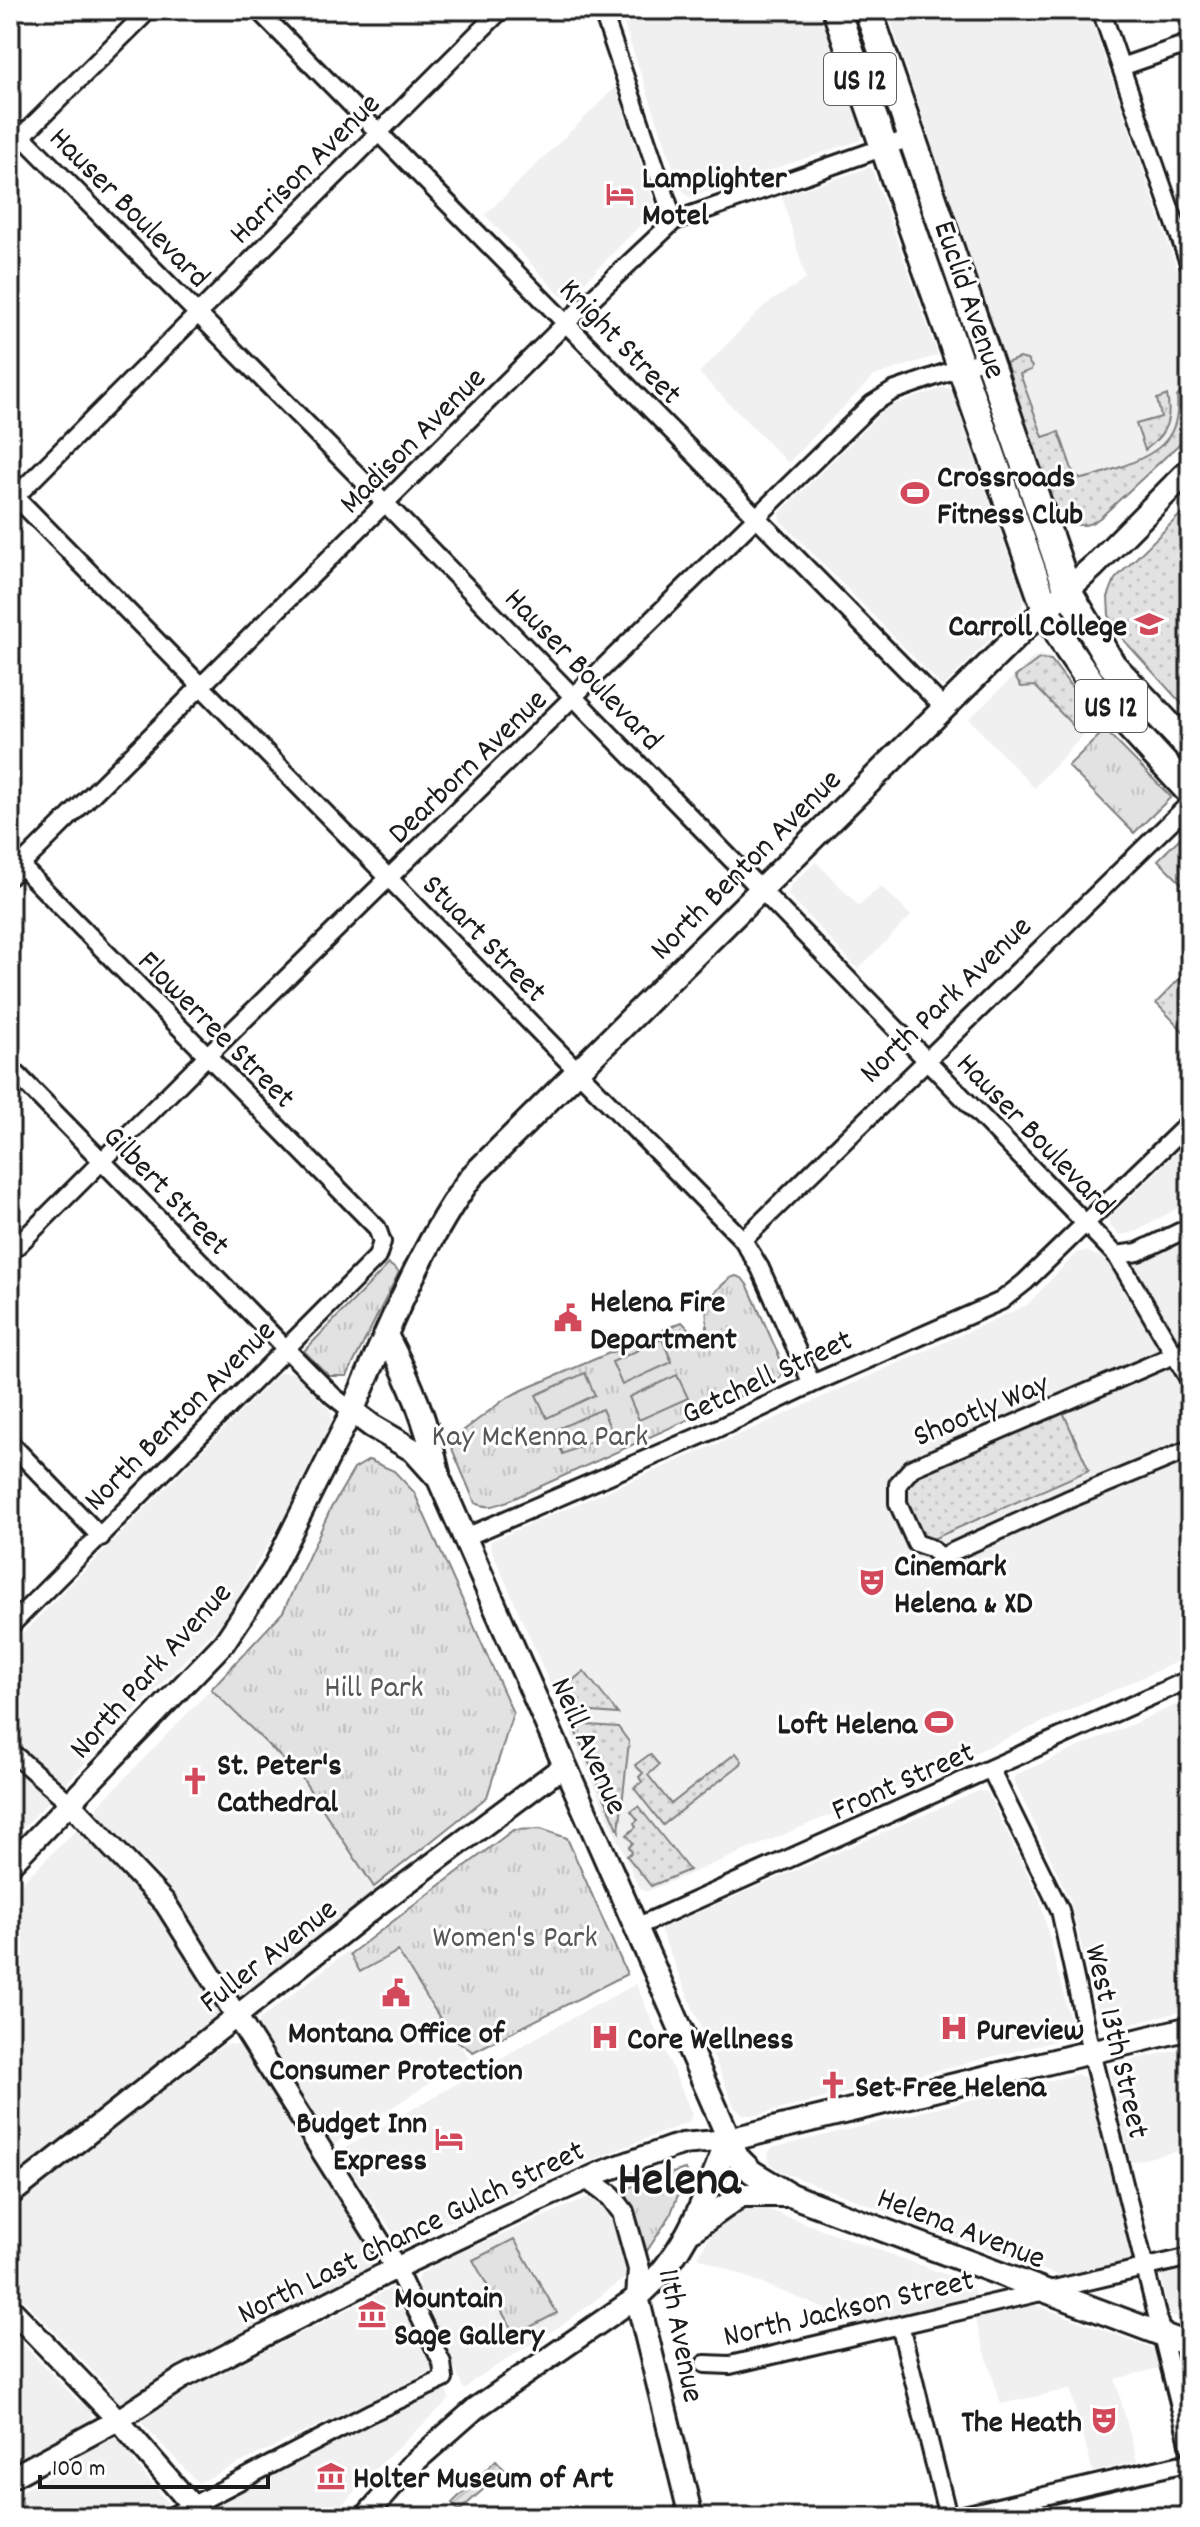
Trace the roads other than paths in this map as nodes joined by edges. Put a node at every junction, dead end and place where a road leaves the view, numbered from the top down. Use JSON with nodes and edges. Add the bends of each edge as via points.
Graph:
{"nodes":[{"id":1,"x":149,"y":10,"type":"edge"},
{"id":2,"x":258,"y":10,"type":"edge"},
{"id":3,"x":501,"y":10,"type":"edge"},
{"id":4,"x":602,"y":10,"type":"edge"},
{"id":5,"x":836,"y":10,"type":"edge"},
{"id":6,"x":868,"y":10,"type":"edge"},
{"id":7,"x":1101,"y":10,"type":"edge"},
{"id":8,"x":1190,"y":43,"type":"edge"},
{"id":9,"x":1121,"y":67,"type":"junction"},
{"id":10,"x":378,"y":132,"type":"junction"},
{"id":11,"x":14,"y":136,"type":"edge"},
{"id":12,"x":913,"y":137,"type":"junction"},
{"id":13,"x":884,"y":147,"type":"junction"},
{"id":14,"x":674,"y":221,"type":"junction"},
{"id":15,"x":1190,"y":266,"type":"edge"},
{"id":16,"x":197,"y":312,"type":"junction"},
{"id":17,"x":566,"y":323,"type":"junction"},
{"id":18,"x":988,"y":358,"type":"junction"},
{"id":19,"x":959,"y":367,"type":"junction"},
{"id":20,"x":1190,"y":469,"type":"edge"},
{"id":21,"x":12,"y":496,"type":"edge"},
{"id":22,"x":386,"y":504,"type":"junction"},
{"id":23,"x":756,"y":518,"type":"junction"},
{"id":24,"x":1068,"y":591,"type":"junction"},
{"id":25,"x":1046,"y":610,"type":"junction"},
{"id":26,"x":203,"y":686,"type":"junction"},
{"id":27,"x":575,"y":698,"type":"junction"},
{"id":28,"x":945,"y":709,"type":"junction"},
{"id":29,"x":1190,"y":748,"type":"edge"},
{"id":30,"x":1190,"y":792,"type":"edge"},
{"id":31,"x":1190,"y":803,"type":"edge"},
{"id":32,"x":14,"y":866,"type":"edge"},
{"id":33,"x":391,"y":878,"type":"junction"},
{"id":34,"x":763,"y":890,"type":"junction"},
{"id":35,"x":206,"y":1057,"type":"junction"},
{"id":36,"x":927,"y":1059,"type":"junction"},
{"id":37,"x":10,"y":1067,"type":"edge"},
{"id":38,"x":578,"y":1071,"type":"junction"},
{"id":39,"x":1190,"y":1122,"type":"edge"},
{"id":40,"x":101,"y":1161,"type":"junction"},
{"id":41,"x":1086,"y":1223,"type":"junction"},
{"id":42,"x":1190,"y":1227,"type":"edge"},
{"id":43,"x":743,"y":1240,"type":"junction"},
{"id":44,"x":382,"y":1242,"type":"joint"},
{"id":45,"x":10,"y":1253,"type":"edge"},
{"id":46,"x":1116,"y":1255,"type":"junction"},
{"id":47,"x":386,"y":1335,"type":"junction"},
{"id":48,"x":287,"y":1350,"type":"junction"},
{"id":49,"x":1183,"y":1351,"type":"edge"},
{"id":50,"x":1190,"y":1381,"type":"edge"},
{"id":51,"x":812,"y":1384,"type":"junction"},
{"id":52,"x":352,"y":1411,"type":"junction"},
{"id":53,"x":10,"y":1443,"type":"edge"},
{"id":54,"x":1190,"y":1449,"type":"edge"},
{"id":55,"x":439,"y":1479,"type":"junction"},
{"id":56,"x":101,"y":1537,"type":"junction"},
{"id":57,"x":466,"y":1537,"type":"junction"},
{"id":58,"x":10,"y":1626,"type":"edge"},
{"id":59,"x":1190,"y":1679,"type":"edge"},
{"id":60,"x":10,"y":1751,"type":"edge"},
{"id":61,"x":565,"y":1765,"type":"junction"},
{"id":62,"x":991,"y":1770,"type":"junction"},
{"id":63,"x":71,"y":1804,"type":"junction"},
{"id":64,"x":10,"y":1865,"type":"edge"},
{"id":65,"x":636,"y":1927,"type":"junction"},
{"id":66,"x":236,"y":2018,"type":"junction"},
{"id":67,"x":1190,"y":2028,"type":"edge"},
{"id":68,"x":1091,"y":2052,"type":"junction"},
{"id":69,"x":728,"y":2140,"type":"junction"},
{"id":70,"x":588,"y":2179,"type":"junction"},
{"id":71,"x":10,"y":2195,"type":"edge"},
{"id":72,"x":790,"y":2195,"type":"junction"},
{"id":73,"x":691,"y":2231,"type":"junction"},
{"id":74,"x":1190,"y":2257,"type":"edge"},
{"id":75,"x":396,"y":2268,"type":"junction"},
{"id":76,"x":1145,"y":2268,"type":"junction"},
{"id":77,"x":1042,"y":2290,"type":"junction"},
{"id":78,"x":637,"y":2297,"type":"junction"},
{"id":79,"x":10,"y":2308,"type":"edge"},
{"id":80,"x":900,"y":2325,"type":"junction"},
{"id":81,"x":1162,"y":2336,"type":"junction"},
{"id":82,"x":1190,"y":2345,"type":"edge"},
{"id":83,"x":705,"y":2364,"type":"dead end"},
{"id":84,"x":118,"y":2420,"type":"junction"},
{"id":85,"x":1190,"y":2447,"type":"edge"},
{"id":86,"x":1190,"y":2462,"type":"edge"},
{"id":87,"x":10,"y":2478,"type":"edge"},
{"id":88,"x":196,"y":2511,"type":"edge"},
{"id":89,"x":170,"y":2517,"type":"edge"},
{"id":90,"x":365,"y":2517,"type":"edge"},
{"id":91,"x":691,"y":2517,"type":"edge"},
{"id":92,"x":948,"y":2517,"type":"edge"},
{"id":93,"x":955,"y":2517,"type":"edge"}],
"edges":[{"from":1,"to":11,"type":"street"},
{"from":2,"to":10,"type":"street","name":"Knight Street"},
{"from":3,"to":10,"type":"street","name":"Harrison Avenue"},
{"from":4,"to":14,"type":"street"},
{"from":5,"to":13,"type":"highway","name":"Euclid Avenue","number":"US 12"},
{"from":6,"to":12,"type":"highway","name":"Euclid Avenue","number":"US 12"},
{"from":7,"to":9,"type":"street"},
{"from":8,"to":9,"type":"street"},
{"from":9,"to":15,"type":"street"},
{"from":10,"to":16,"type":"street","name":"Harrison Avenue"},
{"from":10,"to":17,"type":"street","name":"Knight Street"},
{"from":11,"to":16,"type":"street","name":"Hauser Boulevard"},
{"from":12,"to":13,"type":"street","name":"Madison Avenue"},
{"from":12,"to":18,"type":"highway","name":"Euclid Avenue","number":"US 12"},
{"from":13,"to":14,"type":"street","name":"Madison Avenue"},
{"from":13,"to":19,"type":"highway","name":"Euclid Avenue","number":"US 12"},
{"from":14,"to":17,"type":"street","name":"Madison Avenue"},
{"from":16,"to":21,"type":"street","name":"Harrison Avenue"},
{"from":16,"to":22,"type":"street","name":"Hauser Boulevard"},
{"from":17,"to":22,"type":"street","name":"Madison Avenue"},
{"from":17,"to":23,"type":"street","name":"Knight Street"},
{"from":18,"to":19,"type":"street","name":"Dearborn Avenue"},
{"from":18,"to":24,"type":"highway","name":"Euclid Avenue","number":"US 12"},
{"from":19,"to":23,"type":"street","name":"Dearborn Avenue","via":[[872,404]]},
{"from":19,"to":25,"type":"highway","name":"Euclid Avenue","number":"US 12"},
{"from":20,"to":24,"type":"main road","name":"North Benton Avenue"},
{"from":21,"to":26,"type":"street","name":"Stuart Street"},
{"from":22,"to":26,"type":"street","name":"Madison Avenue"},
{"from":22,"to":27,"type":"street","name":"Hauser Boulevard"},
{"from":23,"to":27,"type":"street","name":"Dearborn Avenue"},
{"from":23,"to":28,"type":"street","name":"Knight Street"},
{"from":24,"to":25,"type":"main road","name":"North Benton Avenue"},
{"from":24,"to":29,"type":"highway","number":"US 12","via":[[1112,665]]},
{"from":25,"to":28,"type":"main road","name":"North Benton Avenue"},
{"from":25,"to":30,"type":"highway","number":"US 12","via":[[1097,691]]},
{"from":26,"to":32,"type":"street","name":"Madison Avenue"},
{"from":26,"to":33,"type":"street","name":"Stuart Street"},
{"from":27,"to":33,"type":"street","name":"Dearborn Avenue"},
{"from":27,"to":34,"type":"street","name":"Hauser Boulevard"},
{"from":28,"to":34,"type":"main road","name":"North Benton Avenue"},
{"from":31,"to":36,"type":"street","name":"North Park Avenue"},
{"from":32,"to":35,"type":"street","name":"Flowerree Street"},
{"from":33,"to":35,"type":"street","name":"Dearborn Avenue"},
{"from":33,"to":38,"type":"street","name":"Stuart Street"},
{"from":34,"to":36,"type":"street","name":"Hauser Boulevard"},
{"from":34,"to":38,"type":"main road","name":"North Benton Avenue"},
{"from":35,"to":40,"type":"street","name":"Dearborn Avenue"},
{"from":35,"to":44,"type":"street","name":"Flowerree Street","via":[[377,1228]]},
{"from":36,"to":41,"type":"street","name":"Hauser Boulevard"},
{"from":36,"to":43,"type":"street","name":"North Park Avenue"},
{"from":37,"to":40,"type":"street","name":"Gilbert Street"},
{"from":38,"to":43,"type":"street","name":"Stuart Street"},
{"from":38,"to":47,"type":"main road","name":"North Benton Avenue","via":[[457,1196]]},
{"from":39,"to":41,"type":"street","name":"Getchell Street"},
{"from":40,"to":45,"type":"street","name":"Dearborn Avenue"},
{"from":40,"to":48,"type":"street","name":"Gilbert Street"},
{"from":41,"to":46,"type":"street","name":"Hauser Boulevard"},
{"from":41,"to":51,"type":"street","name":"Getchell Street","via":[[1001,1301]]},
{"from":42,"to":46,"type":"street","via":[[1138,1252]]},
{"from":43,"to":51,"type":"street","name":"Stuart Street"},
{"from":44,"to":48,"type":"street","name":"North Benton Avenue","via":[[377,1257]]},
{"from":46,"to":49,"type":"street","name":"Hauser Boulevard"},
{"from":47,"to":52,"type":"main road","name":"North Park Avenue"},
{"from":47,"to":55,"type":"main road","via":[[428,1429]]},
{"from":48,"to":52,"type":"street"},
{"from":48,"to":56,"type":"street","name":"North Benton Avenue"},
{"from":49,"to":50,"type":"street","name":"Hauser Boulevard"},
{"from":49,"to":54,"type":"street","name":"Shootly Way","via":[[912,1468],[898,1484],[898,1503],[916,1543],[941,1557]]},
{"from":51,"to":57,"type":"street","name":"Getchell Street"},
{"from":52,"to":55,"type":"main road","name":"Neill Avenue","via":[[413,1450]]},
{"from":52,"to":63,"type":"street","name":"North Park Avenue","via":[[272,1571],[232,1631]]},
{"from":53,"to":56,"type":"street"},
{"from":55,"to":57,"type":"main road","name":"Neill Avenue"},
{"from":56,"to":58,"type":"street","name":"North Benton Avenue"},
{"from":57,"to":61,"type":"main road","name":"Neill Avenue"},
{"from":59,"to":62,"type":"street","name":"Front Street"},
{"from":60,"to":63,"type":"street"},
{"from":61,"to":65,"type":"main road","name":"Neill Avenue"},
{"from":61,"to":66,"type":"street","name":"Fuller Avenue"},
{"from":62,"to":65,"type":"street","name":"Front Street"},
{"from":62,"to":68,"type":"street","name":"West 13th Street","via":[[1060,1910]]},
{"from":63,"to":64,"type":"street","name":"North Park Avenue"},
{"from":63,"to":66,"type":"street","via":[[165,1903]]},
{"from":65,"to":69,"type":"main road","name":"Neill Avenue"},
{"from":66,"to":71,"type":"street","name":"Fuller Avenue"},
{"from":66,"to":75,"type":"street"},
{"from":67,"to":68,"type":"main road","name":"North Last Chance Gulch Street"},
{"from":68,"to":69,"type":"main road","name":"North Last Chance Gulch Street"},
{"from":68,"to":76,"type":"street","name":"West 13th Street"},
{"from":69,"to":70,"type":"street","name":"North Last Chance Gulch Street","via":[[682,2144]]},
{"from":69,"to":72,"type":"main road","name":"Helena Avenue","via":[[752,2172]]},
{"from":69,"to":73,"type":"main road"},
{"from":70,"to":75,"type":"street","name":"North Last Chance Gulch Street"},
{"from":70,"to":78,"type":"street","name":"11th Avenue","via":[[623,2212],[639,2269]]},
{"from":72,"to":73,"type":"main road","via":[[741,2195]]},
{"from":72,"to":77,"type":"main road","name":"Helena Avenue"},
{"from":73,"to":78,"type":"main road","via":[[664,2271]]},
{"from":74,"to":76,"type":"street","name":"North Jackson Street"},
{"from":75,"to":84,"type":"street","name":"North Last Chance Gulch Street","via":[[182,2378]]},
{"from":75,"to":88,"type":"street","via":[[442,2363],[444,2379],[370,2413]]},
{"from":76,"to":77,"type":"street","name":"North Jackson Street"},
{"from":76,"to":81,"type":"street","name":"West 13th Street"},
{"from":77,"to":80,"type":"street","name":"North Jackson Street"},
{"from":77,"to":81,"type":"main road","name":"Helena Avenue"},
{"from":78,"to":90,"type":"street","via":[[476,2408],[409,2467]]},
{"from":78,"to":91,"type":"main road","name":"11th Avenue"},
{"from":79,"to":84,"type":"street"},
{"from":80,"to":83,"type":"street","name":"North Jackson Street","via":[[730,2365]]},
{"from":80,"to":92,"type":"street"},
{"from":81,"to":82,"type":"main road","name":"Helena Avenue"},
{"from":81,"to":85,"type":"street","name":"West 13th Street"},
{"from":84,"to":87,"type":"street","name":"North Last Chance Gulch Street"},
{"from":84,"to":88,"type":"street"},
{"from":86,"to":93,"type":"street"},
{"from":88,"to":89,"type":"street"}]}
